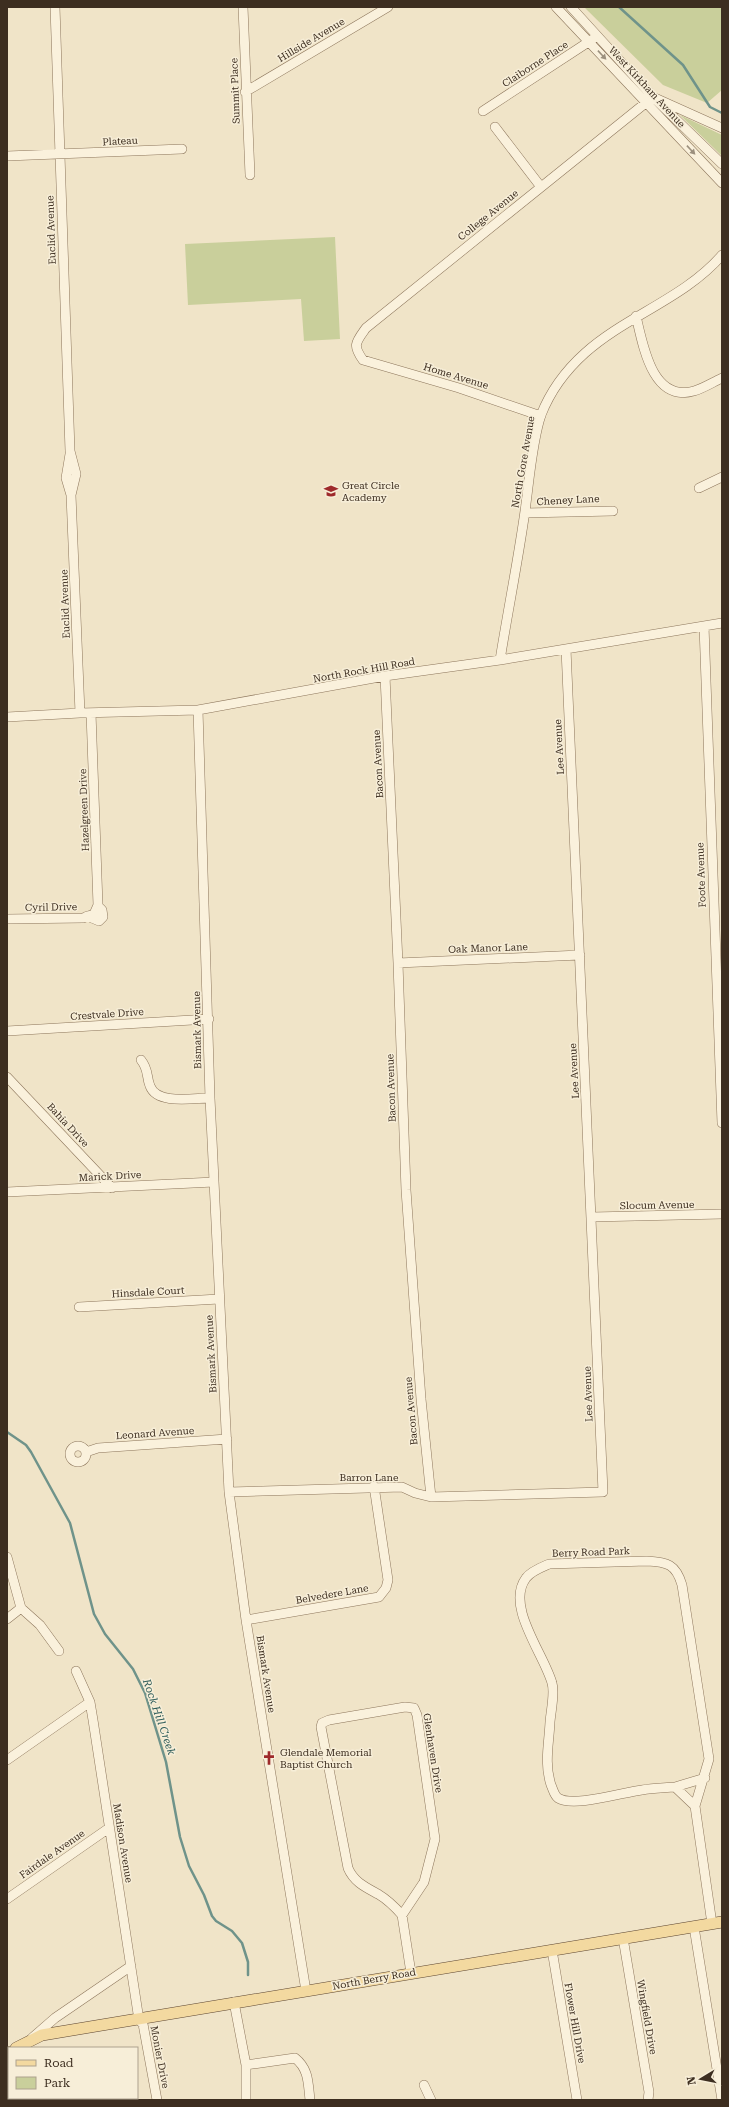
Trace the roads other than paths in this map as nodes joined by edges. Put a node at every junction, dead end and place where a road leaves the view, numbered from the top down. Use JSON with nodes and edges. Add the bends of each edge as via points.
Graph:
{"nodes":[{"id":1,"x":55,"y":7,"type":"edge"},
{"id":2,"x":242,"y":7,"type":"edge"},
{"id":3,"x":388,"y":7,"type":"edge"},
{"id":4,"x":556,"y":7,"type":"edge"},
{"id":5,"x":571,"y":7,"type":"edge"},
{"id":6,"x":598,"y":35,"type":"junction"},
{"id":7,"x":589,"y":41,"type":"junction"},
{"id":8,"x":245,"y":92,"type":"junction"},
{"id":9,"x":650,"y":100,"type":"junction"},
{"id":10,"x":483,"y":110,"type":"dead end"},
{"id":11,"x":495,"y":126,"type":"dead end"},
{"id":12,"x":722,"y":128,"type":"edge"},
{"id":13,"x":182,"y":149,"type":"dead end"},
{"id":14,"x":59,"y":155,"type":"junction"},
{"id":15,"x":7,"y":156,"type":"edge"},
{"id":16,"x":722,"y":164,"type":"edge"},
{"id":17,"x":250,"y":175,"type":"dead end"},
{"id":18,"x":722,"y":183,"type":"edge"},
{"id":19,"x":541,"y":187,"type":"junction"},
{"id":20,"x":722,"y":255,"type":"edge"},
{"id":21,"x":636,"y":316,"type":"junction"},
{"id":22,"x":363,"y":360,"type":"joint"},
{"id":23,"x":722,"y":378,"type":"edge"},
{"id":24,"x":541,"y":416,"type":"junction"},
{"id":25,"x":722,"y":478,"type":"edge"},
{"id":26,"x":699,"y":488,"type":"dead end"},
{"id":27,"x":613,"y":510,"type":"dead end"},
{"id":28,"x":525,"y":514,"type":"junction"},
{"id":29,"x":722,"y":623,"type":"edge"},
{"id":30,"x":704,"y":626,"type":"junction"},
{"id":31,"x":566,"y":649,"type":"junction"},
{"id":32,"x":500,"y":660,"type":"junction"},
{"id":33,"x":385,"y":676,"type":"junction"},
{"id":34,"x":198,"y":710,"type":"junction"},
{"id":35,"x":80,"y":713,"type":"junction"},
{"id":36,"x":91,"y":713,"type":"junction"},
{"id":37,"x":7,"y":717,"type":"edge"},
{"id":38,"x":93,"y":912,"type":"joint"},
{"id":39,"x":7,"y":919,"type":"edge"},
{"id":40,"x":580,"y":955,"type":"junction"},
{"id":41,"x":398,"y":962,"type":"junction"},
{"id":42,"x":719,"y":992,"type":"edge"},
{"id":43,"x":209,"y":1019,"type":"junction"},
{"id":44,"x":7,"y":1031,"type":"edge"},
{"id":45,"x":141,"y":1060,"type":"dead end"},
{"id":46,"x":7,"y":1077,"type":"edge"},
{"id":47,"x":210,"y":1098,"type":"junction"},
{"id":48,"x":722,"y":1123,"type":"edge"},
{"id":49,"x":214,"y":1182,"type":"junction"},
{"id":50,"x":112,"y":1188,"type":"junction"},
{"id":51,"x":7,"y":1192,"type":"edge"},
{"id":52,"x":722,"y":1214,"type":"edge"},
{"id":53,"x":592,"y":1217,"type":"junction"},
{"id":54,"x":219,"y":1299,"type":"junction"},
{"id":55,"x":79,"y":1307,"type":"dead end"},
{"id":56,"x":227,"y":1439,"type":"junction"},
{"id":57,"x":86,"y":1452,"type":"dead end"},
{"id":58,"x":374,"y":1486,"type":"junction"},
{"id":59,"x":229,"y":1492,"type":"junction"},
{"id":60,"x":603,"y":1492,"type":"joint"},
{"id":61,"x":431,"y":1497,"type":"junction"},
{"id":62,"x":7,"y":1557,"type":"edge"},
{"id":63,"x":21,"y":1608,"type":"junction"},
{"id":64,"x":7,"y":1619,"type":"edge"},
{"id":65,"x":246,"y":1620,"type":"junction"},
{"id":66,"x":59,"y":1651,"type":"dead end"},
{"id":67,"x":76,"y":1671,"type":"dead end"},
{"id":68,"x":90,"y":1702,"type":"junction"},
{"id":69,"x":7,"y":1760,"type":"edge"},
{"id":70,"x":705,"y":1778,"type":"junction"},
{"id":71,"x":675,"y":1787,"type":"junction"},
{"id":72,"x":695,"y":1806,"type":"junction"},
{"id":73,"x":109,"y":1828,"type":"junction"},
{"id":74,"x":7,"y":1898,"type":"edge"},
{"id":75,"x":402,"y":1915,"type":"junction"},
{"id":76,"x":717,"y":1923,"type":"edge"},
{"id":77,"x":694,"y":1926,"type":"junction"},
{"id":78,"x":623,"y":1938,"type":"junction"},
{"id":79,"x":552,"y":1950,"type":"junction"},
{"id":80,"x":131,"y":1966,"type":"junction"},
{"id":81,"x":411,"y":1973,"type":"junction"},
{"id":82,"x":306,"y":1991,"type":"junction"},
{"id":83,"x":234,"y":2002,"type":"junction"},
{"id":84,"x":139,"y":2020,"type":"junction"},
{"id":85,"x":28,"y":2041,"type":"junction"},
{"id":86,"x":18,"y":2047,"type":"edge"},
{"id":87,"x":246,"y":2065,"type":"junction"},
{"id":88,"x":424,"y":2085,"type":"dead end"},
{"id":89,"x":156,"y":2100,"type":"edge"},
{"id":90,"x":246,"y":2100,"type":"edge"},
{"id":91,"x":310,"y":2100,"type":"edge"},
{"id":92,"x":431,"y":2100,"type":"edge"},
{"id":93,"x":577,"y":2100,"type":"edge"},
{"id":94,"x":648,"y":2100,"type":"edge"},
{"id":95,"x":722,"y":2100,"type":"edge"}],
"edges":[{"from":1,"to":14,"type":"street","name":"Euclid Avenue"},
{"from":2,"to":8,"type":"street","name":"Summit Place"},
{"from":3,"to":8,"type":"street","name":"Hillside Avenue"},
{"from":4,"to":7,"type":"street","name":"West Kirkham Avenue"},
{"from":5,"to":6,"type":"street","name":"West Kirkham Avenue"},
{"from":6,"to":7,"type":"street","name":"Claiborne Place"},
{"from":6,"to":9,"type":"street","name":"West Kirkham Avenue"},
{"from":7,"to":9,"type":"street","name":"West Kirkham Avenue","one_way":true},
{"from":7,"to":10,"type":"street","name":"Claiborne Place"},
{"from":8,"to":17,"type":"street","name":"Summit Place"},
{"from":9,"to":12,"type":"street"},
{"from":9,"to":16,"type":"street","name":"West Kirkham Avenue"},
{"from":9,"to":18,"type":"street","name":"West Kirkham Avenue","one_way":true},
{"from":9,"to":19,"type":"street","name":"College Avenue"},
{"from":11,"to":19,"type":"street"},
{"from":13,"to":14,"type":"street","name":"Plateau"},
{"from":14,"to":15,"type":"street","name":"Plateau"},
{"from":14,"to":35,"type":"street","name":"Euclid Avenue","via":[[70,451],[66,473],[71,495]]},
{"from":19,"to":22,"type":"street","name":"College Avenue","via":[[366,328],[356,342],[356,350]]},
{"from":20,"to":21,"type":"street","name":"North Gore Avenue","via":[[668,298]]},
{"from":21,"to":23,"type":"street","via":[[648,362],[666,388],[677,392],[693,391]]},
{"from":21,"to":24,"type":"street","name":"North Gore Avenue","via":[[605,336],[568,370]]},
{"from":22,"to":24,"type":"street","name":"Home Avenue","via":[[459,388]]},
{"from":24,"to":28,"type":"street","name":"North Gore Avenue"},
{"from":25,"to":26,"type":"street"},
{"from":27,"to":28,"type":"street","name":"Cheney Lane"},
{"from":28,"to":32,"type":"street","name":"North Gore Avenue"},
{"from":29,"to":30,"type":"street","name":"North Rock Hill Road"},
{"from":30,"to":31,"type":"street","name":"North Rock Hill Road"},
{"from":30,"to":42,"type":"street","name":"Foote Avenue"},
{"from":31,"to":32,"type":"street","name":"North Rock Hill Road"},
{"from":31,"to":40,"type":"street","name":"Lee Avenue"},
{"from":32,"to":33,"type":"street","name":"North Rock Hill Road"},
{"from":33,"to":34,"type":"street","name":"North Rock Hill Road"},
{"from":33,"to":41,"type":"street","name":"Bacon Avenue"},
{"from":34,"to":36,"type":"street","name":"North Rock Hill Road"},
{"from":34,"to":43,"type":"street","name":"Bismark Avenue"},
{"from":35,"to":36,"type":"street","name":"North Rock Hill Road"},
{"from":35,"to":37,"type":"street","name":"North Rock Hill Road"},
{"from":36,"to":38,"type":"street","name":"Hazelgreen Drive"},
{"from":38,"to":39,"type":"street","name":"Cyril Drive"},
{"from":40,"to":41,"type":"street","name":"Oak Manor Lane"},
{"from":40,"to":53,"type":"street","name":"Lee Avenue"},
{"from":41,"to":61,"type":"street","name":"Bacon Avenue","via":[[406,1190],[421,1399]]},
{"from":42,"to":48,"type":"street","name":"Foote Avenue"},
{"from":43,"to":44,"type":"street","name":"Crestvale Drive"},
{"from":43,"to":47,"type":"street","name":"Bismark Avenue"},
{"from":45,"to":47,"type":"street","via":[[147,1068],[150,1086],[155,1095],[165,1099]]},
{"from":46,"to":50,"type":"street","name":"Bahia Drive"},
{"from":47,"to":49,"type":"street","name":"Bismark Avenue"},
{"from":49,"to":50,"type":"street","name":"Marick Drive"},
{"from":49,"to":54,"type":"street","name":"Bismark Avenue"},
{"from":50,"to":51,"type":"street","name":"Marick Drive"},
{"from":52,"to":53,"type":"street","name":"Slocum Avenue"},
{"from":53,"to":60,"type":"street","name":"Lee Avenue"},
{"from":54,"to":55,"type":"street","name":"Hinsdale Court"},
{"from":54,"to":56,"type":"street","name":"Bismark Avenue"},
{"from":56,"to":57,"type":"street","name":"Leonard Avenue","via":[[98,1448]]},
{"from":56,"to":59,"type":"street","name":"Bismark Avenue"},
{"from":58,"to":59,"type":"street","name":"Barron Lane"},
{"from":58,"to":61,"type":"street","name":"Barron Lane","via":[[402,1487]]},
{"from":58,"to":65,"type":"street","name":"Belvedere Lane","via":[[388,1580],[379,1597]]},
{"from":59,"to":65,"type":"street","name":"Bismark Avenue"},
{"from":60,"to":61,"type":"street","name":"Barron Lane"},
{"from":62,"to":63,"type":"street"},
{"from":63,"to":64,"type":"street"},
{"from":63,"to":66,"type":"street","via":[[40,1624]]},
{"from":65,"to":82,"type":"street","name":"Bismark Avenue"},
{"from":67,"to":68,"type":"street","name":"Madison Avenue"},
{"from":68,"to":69,"type":"street"},
{"from":68,"to":73,"type":"street","name":"Madison Avenue"},
{"from":70,"to":71,"type":"street","name":"Berry Road Park"},
{"from":70,"to":71,"type":"street","name":"Berry Road Park","via":[[709,1759],[679,1572],[665,1562],[647,1561],[549,1564],[536,1570],[526,1577],[520,1599],[523,1615],[553,1684],[547,1771],[554,1792],[558,1798],[568,1802]]},
{"from":70,"to":72,"type":"street","name":"Berry Road Park"},
{"from":71,"to":72,"type":"street"},
{"from":72,"to":76,"type":"street","name":"Berry Road Park"},
{"from":73,"to":74,"type":"street","name":"Fairdale Avenue"},
{"from":73,"to":80,"type":"street","name":"Madison Avenue"},
{"from":75,"to":75,"type":"street","name":"Glenhaven Drive","via":[[424,1882],[435,1839],[416,1711],[414,1708],[406,1707],[325,1721],[322,1723],[321,1732],[348,1868],[363,1886],[389,1901]]},
{"from":75,"to":81,"type":"street"},
{"from":76,"to":77,"type":"main road","name":"North Berry Road"},
{"from":77,"to":78,"type":"main road","name":"North Berry Road"},
{"from":77,"to":95,"type":"street"},
{"from":78,"to":79,"type":"main road","name":"North Berry Road"},
{"from":78,"to":94,"type":"street","name":"Wingfield Drive","via":[[649,2092]]},
{"from":79,"to":81,"type":"main road","name":"North Berry Road"},
{"from":79,"to":93,"type":"street","name":"Flower Hill Drive"},
{"from":80,"to":84,"type":"street","name":"Madison Avenue"},
{"from":80,"to":85,"type":"street","name":"North Berry Road","via":[[55,2018]]},
{"from":81,"to":82,"type":"main road","name":"North Berry Road"},
{"from":82,"to":83,"type":"main road","name":"North Berry Road"},
{"from":83,"to":84,"type":"main road","name":"North Berry Road"},
{"from":83,"to":87,"type":"street"},
{"from":84,"to":85,"type":"main road","name":"North Berry Road","via":[[42,2035]]},
{"from":84,"to":89,"type":"street","name":"Monier Drive","via":[[143,2024]]},
{"from":85,"to":86,"type":"main road","name":"North Berry Road"},
{"from":87,"to":90,"type":"street"},
{"from":87,"to":91,"type":"street","via":[[295,2058],[303,2064],[307,2074]]},
{"from":88,"to":92,"type":"street"}]}
